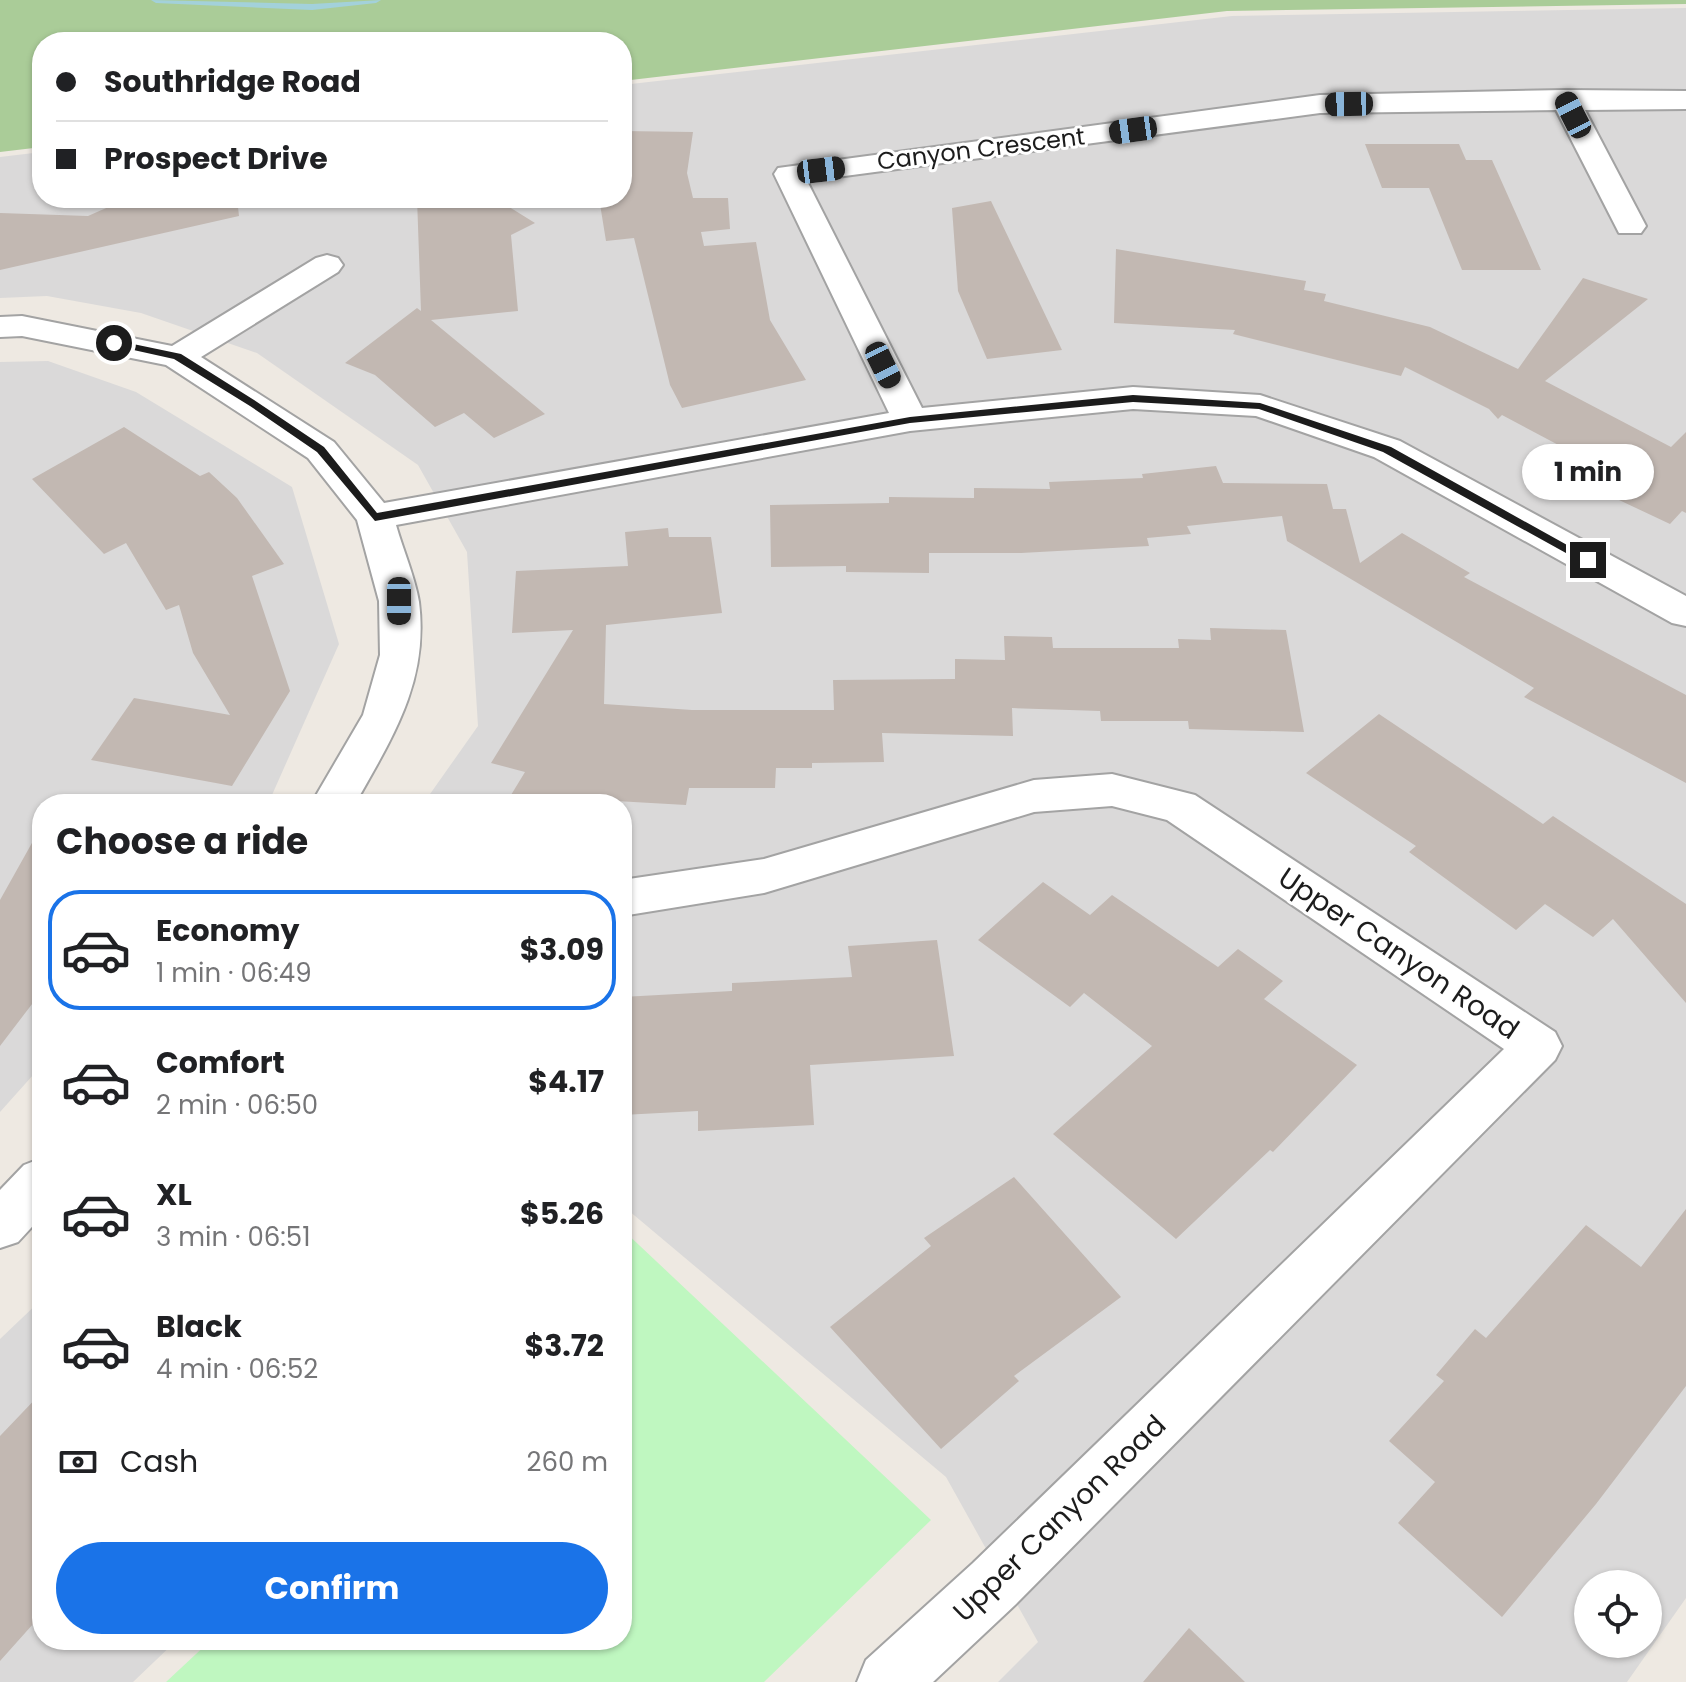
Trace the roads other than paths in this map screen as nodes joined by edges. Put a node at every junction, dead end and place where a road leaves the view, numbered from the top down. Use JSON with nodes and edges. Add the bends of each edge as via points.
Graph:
{"nodes":[{"id":1,"x":1565,"y":99,"type":"junction"},
{"id":2,"x":1686,"y":100,"type":"edge"},
{"id":3,"x":1630,"y":226,"type":"dead end"},
{"id":4,"x":327,"y":265,"type":"dead end"},
{"id":5,"x":0,"y":327,"type":"edge"},
{"id":6,"x":177,"y":357,"type":"junction"},
{"id":7,"x":910,"y":420,"type":"junction"},
{"id":8,"x":375,"y":517,"type":"junction"},
{"id":9,"x":1686,"y":613,"type":"edge"},
{"id":10,"x":339,"y":794,"type":"edge"},
{"id":11,"x":632,"y":896,"type":"edge"},
{"id":12,"x":32,"y":1191,"type":"edge"},
{"id":13,"x":0,"y":1225,"type":"edge"},
{"id":14,"x":888,"y":1682,"type":"edge"}],
"edges":[{"from":1,"to":2,"type":"street","name":"Canyon Crescent"},
{"from":1,"to":3,"type":"street"},
{"from":1,"to":7,"type":"street","name":"Canyon Crescent","via":[[1320,104],[789,174]]},
{"from":4,"to":6,"type":"street"},
{"from":5,"to":6,"type":"street","via":[[22,326]]},
{"from":6,"to":8,"type":"street","via":[[321,450]]},
{"from":7,"to":8,"type":"street"},
{"from":7,"to":9,"type":"street","via":[[1133,398],[1260,406],[1387,449]]},
{"from":8,"to":10,"type":"street","via":[[399,601],[400,655],[384,716]]},
{"from":11,"to":14,"type":"street","name":"Upper Canyon Road","via":[[764,876],[1034,796],[1112,790],[1180,807],[1538,1046],[994,1584]]},
{"from":12,"to":13,"type":"street"}]}
